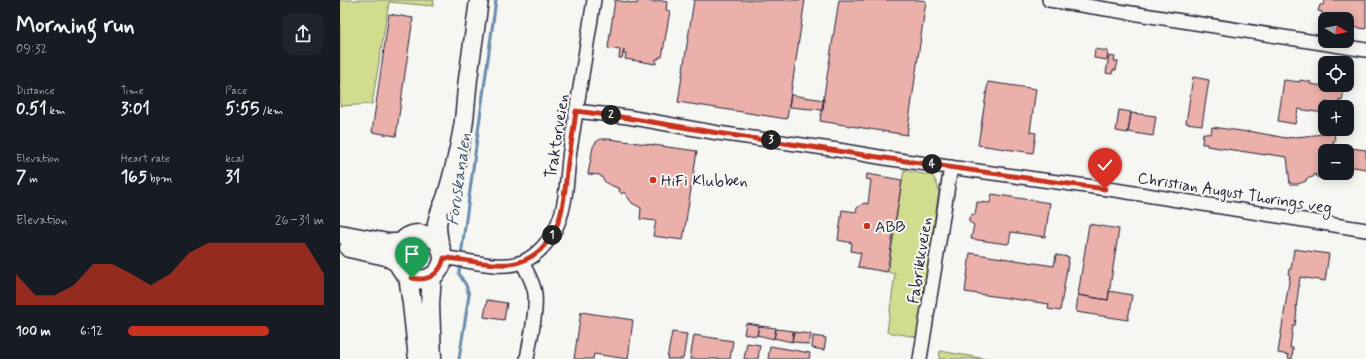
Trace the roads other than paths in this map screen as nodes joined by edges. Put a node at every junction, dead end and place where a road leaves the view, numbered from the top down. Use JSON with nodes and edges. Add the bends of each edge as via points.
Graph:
{"nodes":[{"id":1,"x":479,"y":0,"type":"edge"},
{"id":2,"x":594,"y":0,"type":"edge"},
{"id":3,"x":1049,"y":0,"type":"edge"},
{"id":4,"x":1098,"y":4,"type":"edge"},
{"id":5,"x":1366,"y":50,"type":"edge"},
{"id":6,"x":469,"y":72,"type":"junction"},
{"id":7,"x":576,"y":111,"type":"junction"},
{"id":8,"x":951,"y":167,"type":"junction"},
{"id":9,"x":1366,"y":230,"type":"edge"},
{"id":10,"x":340,"y":234,"type":"edge"},
{"id":11,"x":406,"y":239,"type":"junction"},
{"id":12,"x":340,"y":246,"type":"edge"},
{"id":13,"x":446,"y":253,"type":"junction"},
{"id":14,"x":522,"y":262,"type":"junction"},
{"id":15,"x":415,"y":274,"type":"junction"},
{"id":16,"x":418,"y":359,"type":"edge"},
{"id":17,"x":426,"y":359,"type":"edge"},
{"id":18,"x":432,"y":359,"type":"edge"},
{"id":19,"x":527,"y":359,"type":"edge"},
{"id":20,"x":920,"y":359,"type":"edge"}],
"edges":[{"from":1,"to":6,"type":"main road"},
{"from":2,"to":7,"type":"street","name":"Traktorveien"},
{"from":3,"to":4,"type":"street"},
{"from":4,"to":5,"type":"street"},
{"from":6,"to":11,"type":"main road","via":[[440,182],[426,223]]},
{"from":6,"to":13,"type":"main road","via":[[463,126],[452,179],[437,224]]},
{"from":7,"to":8,"type":"street","name":"Christian August Thorings veg"},
{"from":7,"to":14,"type":"street","name":"Traktorveien","via":[[559,222],[545,245]]},
{"from":8,"to":9,"type":"street","name":"Christian August Thorings veg"},
{"from":8,"to":20,"type":"street","name":"Fabrikkveien"},
{"from":10,"to":11,"type":"main road","via":[[388,243]]},
{"from":11,"to":13,"type":"main road","via":[[417,234],[429,235]]},
{"from":11,"to":15,"type":"main road","via":[[398,249]]},
{"from":12,"to":15,"type":"main road","via":[[386,256]]},
{"from":13,"to":14,"type":"street","name":"Traktorveien","via":[[488,264]]},
{"from":13,"to":15,"type":"main road","via":[[440,268]]},
{"from":14,"to":19,"type":"street","via":[[535,293]]},
{"from":15,"to":16,"type":"main road","via":[[412,304]]},
{"from":15,"to":17,"type":"main road","via":[[421,303]]},
{"from":15,"to":18,"type":"main road","via":[[430,304]]}]}
